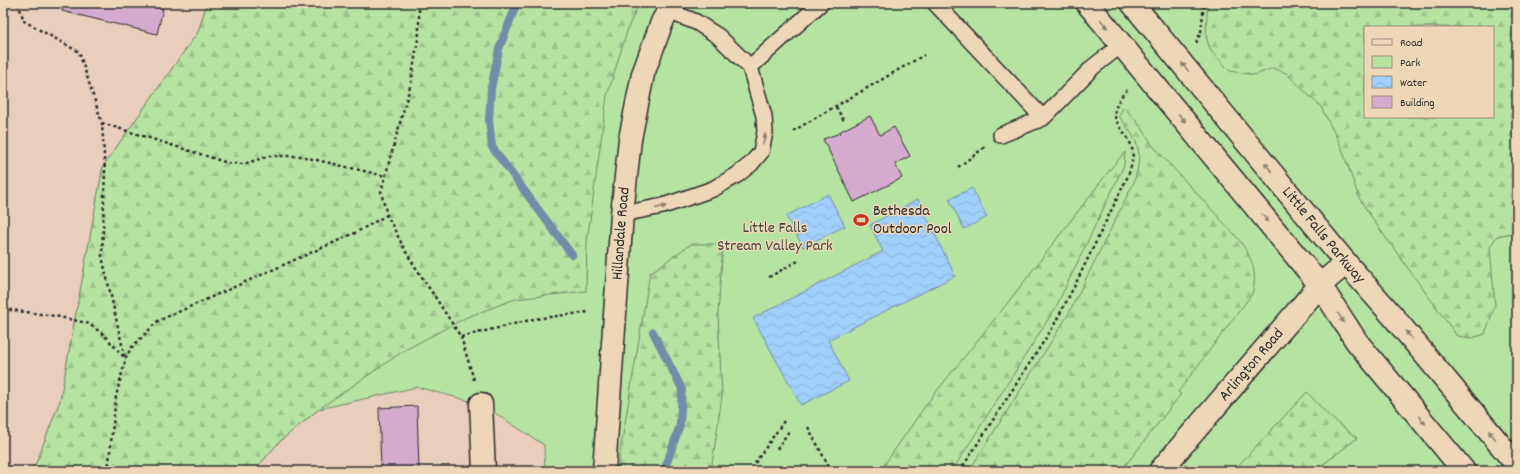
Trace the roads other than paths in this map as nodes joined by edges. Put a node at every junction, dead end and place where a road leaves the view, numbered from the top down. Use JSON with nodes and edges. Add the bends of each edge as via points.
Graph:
{"nodes":[{"id":1,"x":821,"y":3,"type":"edge"},
{"id":2,"x":935,"y":3,"type":"edge"},
{"id":3,"x":1087,"y":3,"type":"edge"},
{"id":4,"x":1132,"y":3,"type":"edge"},
{"id":5,"x":670,"y":7,"type":"edge"},
{"id":6,"x":1121,"y":45,"type":"junction"},
{"id":7,"x":750,"y":66,"type":"junction"},
{"id":8,"x":1043,"y":118,"type":"junction"},
{"id":9,"x":1001,"y":135,"type":"road end"},
{"id":10,"x":622,"y":214,"type":"junction"},
{"id":11,"x":1346,"y":262,"type":"junction"},
{"id":12,"x":1320,"y":285,"type":"junction"},
{"id":13,"x":481,"y":404,"type":"road end"},
{"id":14,"x":1517,"y":465,"type":"edge"},
{"id":15,"x":484,"y":471,"type":"edge"},
{"id":16,"x":604,"y":471,"type":"edge"},
{"id":17,"x":1160,"y":471,"type":"edge"},
{"id":18,"x":1464,"y":471,"type":"edge"}],
"edges":[{"from":1,"to":7,"type":"lane"},
{"from":2,"to":8,"type":"lane"},
{"from":3,"to":6,"type":"street","one_way":true},
{"from":11,"to":4,"type":"street","name":"Little Falls Parkway","one_way":true},
{"from":5,"to":7,"type":"lane","via":[[718,36]]},
{"from":5,"to":10,"type":"street","name":"Hillandale Road","via":[[643,74],[630,139]]},
{"from":6,"to":8,"type":"lane","via":[[1093,67]]},
{"from":6,"to":12,"type":"street","one_way":true},
{"from":10,"to":7,"type":"lane","one_way":true,"via":[[663,206],[714,189],[751,164],[761,152],[765,132],[764,116]]},
{"from":8,"to":9,"type":"lane"},
{"from":10,"to":16,"type":"street","name":"Hillandale Road"},
{"from":11,"to":12,"type":"street","name":"Arlington Road"},
{"from":14,"to":11,"type":"street","name":"Little Falls Parkway","one_way":true},
{"from":12,"to":17,"type":"street","name":"Arlington Road"},
{"from":12,"to":18,"type":"street","one_way":true,"via":[[1356,342]]},
{"from":13,"to":15,"type":"street"}]}
